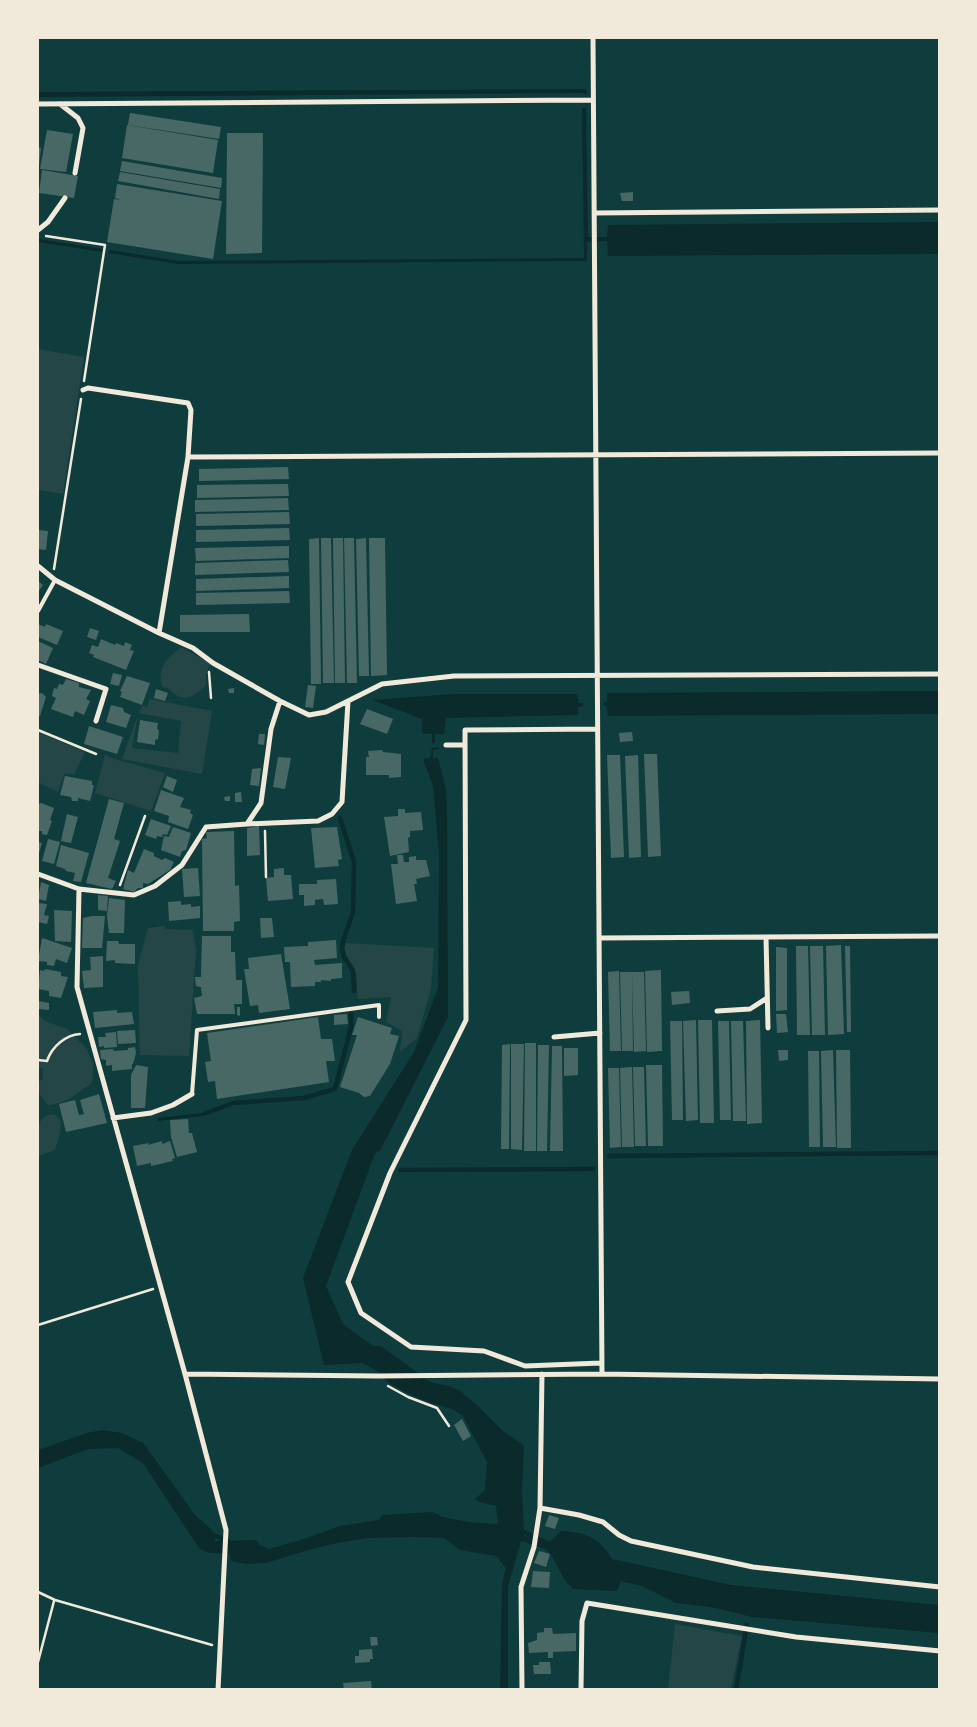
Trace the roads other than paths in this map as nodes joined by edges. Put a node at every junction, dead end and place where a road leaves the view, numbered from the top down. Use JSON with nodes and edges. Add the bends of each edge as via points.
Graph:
{"nodes":[{"id":1,"x":593,"y":38,"type":"edge"},
{"id":2,"x":593,"y":100,"type":"junction"},
{"id":3,"x":59,"y":103,"type":"junction"},
{"id":4,"x":38,"y":104,"type":"edge"},
{"id":5,"x":75,"y":173,"type":"dead end"},
{"id":6,"x":65,"y":198,"type":"dead end"},
{"id":7,"x":940,"y":210,"type":"edge"},
{"id":8,"x":595,"y":213,"type":"junction"},
{"id":9,"x":38,"y":230,"type":"edge"},
{"id":10,"x":83,"y":390,"type":"dead end"},
{"id":11,"x":940,"y":453,"type":"edge"},
{"id":12,"x":595,"y":456,"type":"junction"},
{"id":13,"x":188,"y":457,"type":"junction"},
{"id":14,"x":38,"y":566,"type":"edge"},
{"id":15,"x":55,"y":580,"type":"junction"},
{"id":16,"x":38,"y":611,"type":"edge"},
{"id":17,"x":159,"y":633,"type":"junction"},
{"id":18,"x":38,"y":665,"type":"edge"},
{"id":19,"x":940,"y":674,"type":"edge"},
{"id":20,"x":596,"y":675,"type":"junction"},
{"id":21,"x":280,"y":701,"type":"junction"},
{"id":22,"x":348,"y":701,"type":"junction"},
{"id":23,"x":96,"y":721,"type":"dead end"},
{"id":24,"x":596,"y":729,"type":"junction"},
{"id":25,"x":446,"y":745,"type":"dead end"},
{"id":26,"x":465,"y":746,"type":"junction"},
{"id":27,"x":247,"y":824,"type":"junction"},
{"id":28,"x":38,"y":874,"type":"edge"},
{"id":29,"x":78,"y":889,"type":"junction"},
{"id":30,"x":940,"y":936,"type":"edge"},
{"id":31,"x":766,"y":937,"type":"junction"},
{"id":32,"x":599,"y":938,"type":"junction"},
{"id":33,"x":767,"y":998,"type":"junction"},
{"id":34,"x":717,"y":1011,"type":"dead end"},
{"id":35,"x":379,"y":1018,"type":"dead end"},
{"id":36,"x":768,"y":1028,"type":"dead end"},
{"id":37,"x":600,"y":1033,"type":"junction"},
{"id":38,"x":554,"y":1037,"type":"dead end"},
{"id":39,"x":192,"y":1094,"type":"joint"},
{"id":40,"x":113,"y":1118,"type":"junction"},
{"id":41,"x":601,"y":1363,"type":"junction"},
{"id":42,"x":185,"y":1374,"type":"junction"},
{"id":43,"x":542,"y":1374,"type":"junction"},
{"id":44,"x":602,"y":1374,"type":"junction"},
{"id":45,"x":940,"y":1379,"type":"edge"},
{"id":46,"x":540,"y":1508,"type":"junction"},
{"id":47,"x":940,"y":1587,"type":"edge"},
{"id":48,"x":940,"y":1651,"type":"edge"},
{"id":49,"x":218,"y":1690,"type":"edge"},
{"id":50,"x":522,"y":1690,"type":"edge"},
{"id":51,"x":581,"y":1690,"type":"edge"}],
"edges":[{"from":1,"to":2,"type":"street"},
{"from":2,"to":3,"type":"street"},
{"from":2,"to":8,"type":"street"},
{"from":3,"to":4,"type":"street"},
{"from":3,"to":5,"type":"street","via":[[78,118],[83,128]]},
{"from":6,"to":9,"type":"street"},
{"from":7,"to":8,"type":"street"},
{"from":8,"to":12,"type":"street"},
{"from":10,"to":13,"type":"street","via":[[88,388],[188,403],[191,410]]},
{"from":11,"to":12,"type":"street"},
{"from":12,"to":13,"type":"street"},
{"from":12,"to":20,"type":"street"},
{"from":13,"to":17,"type":"street"},
{"from":14,"to":15,"type":"street"},
{"from":15,"to":16,"type":"lane"},
{"from":15,"to":17,"type":"street"},
{"from":17,"to":21,"type":"street","via":[[193,648]]},
{"from":18,"to":23,"type":"street","via":[[106,689]]},
{"from":19,"to":20,"type":"street"},
{"from":20,"to":22,"type":"street","via":[[454,676],[382,684]]},
{"from":20,"to":24,"type":"street"},
{"from":21,"to":22,"type":"street","via":[[309,715],[326,712]]},
{"from":21,"to":27,"type":"street","via":[[272,729],[261,803]]},
{"from":22,"to":27,"type":"street","via":[[342,802],[332,814],[318,821]]},
{"from":24,"to":26,"type":"street","via":[[465,730]]},
{"from":24,"to":32,"type":"street"},
{"from":25,"to":26,"type":"street"},
{"from":26,"to":41,"type":"street","via":[[466,1020],[390,1172],[348,1282],[360,1313],[411,1347],[484,1351],[526,1366]]},
{"from":27,"to":29,"type":"street","via":[[206,827],[182,865],[155,886],[134,895]]},
{"from":28,"to":29,"type":"street"},
{"from":29,"to":40,"type":"street","via":[[76,987]]},
{"from":30,"to":31,"type":"street"},
{"from":31,"to":32,"type":"street"},
{"from":31,"to":33,"type":"street"},
{"from":32,"to":37,"type":"street"},
{"from":33,"to":34,"type":"street","via":[[750,1009]]},
{"from":33,"to":36,"type":"street"},
{"from":35,"to":39,"type":"lane","via":[[379,1005],[198,1030]]},
{"from":37,"to":38,"type":"street"},
{"from":37,"to":41,"type":"street"},
{"from":39,"to":40,"type":"street","via":[[151,1113]]},
{"from":40,"to":42,"type":"street"},
{"from":41,"to":44,"type":"street"},
{"from":42,"to":43,"type":"street"},
{"from":42,"to":49,"type":"street","via":[[226,1530]]},
{"from":43,"to":44,"type":"street"},
{"from":43,"to":46,"type":"street"},
{"from":44,"to":45,"type":"street"},
{"from":46,"to":47,"type":"street","via":[[603,1522],[631,1541],[754,1567]]},
{"from":46,"to":50,"type":"street","via":[[534,1547],[521,1587]]},
{"from":48,"to":51,"type":"street","via":[[796,1637],[587,1603],[582,1620]]}]}
